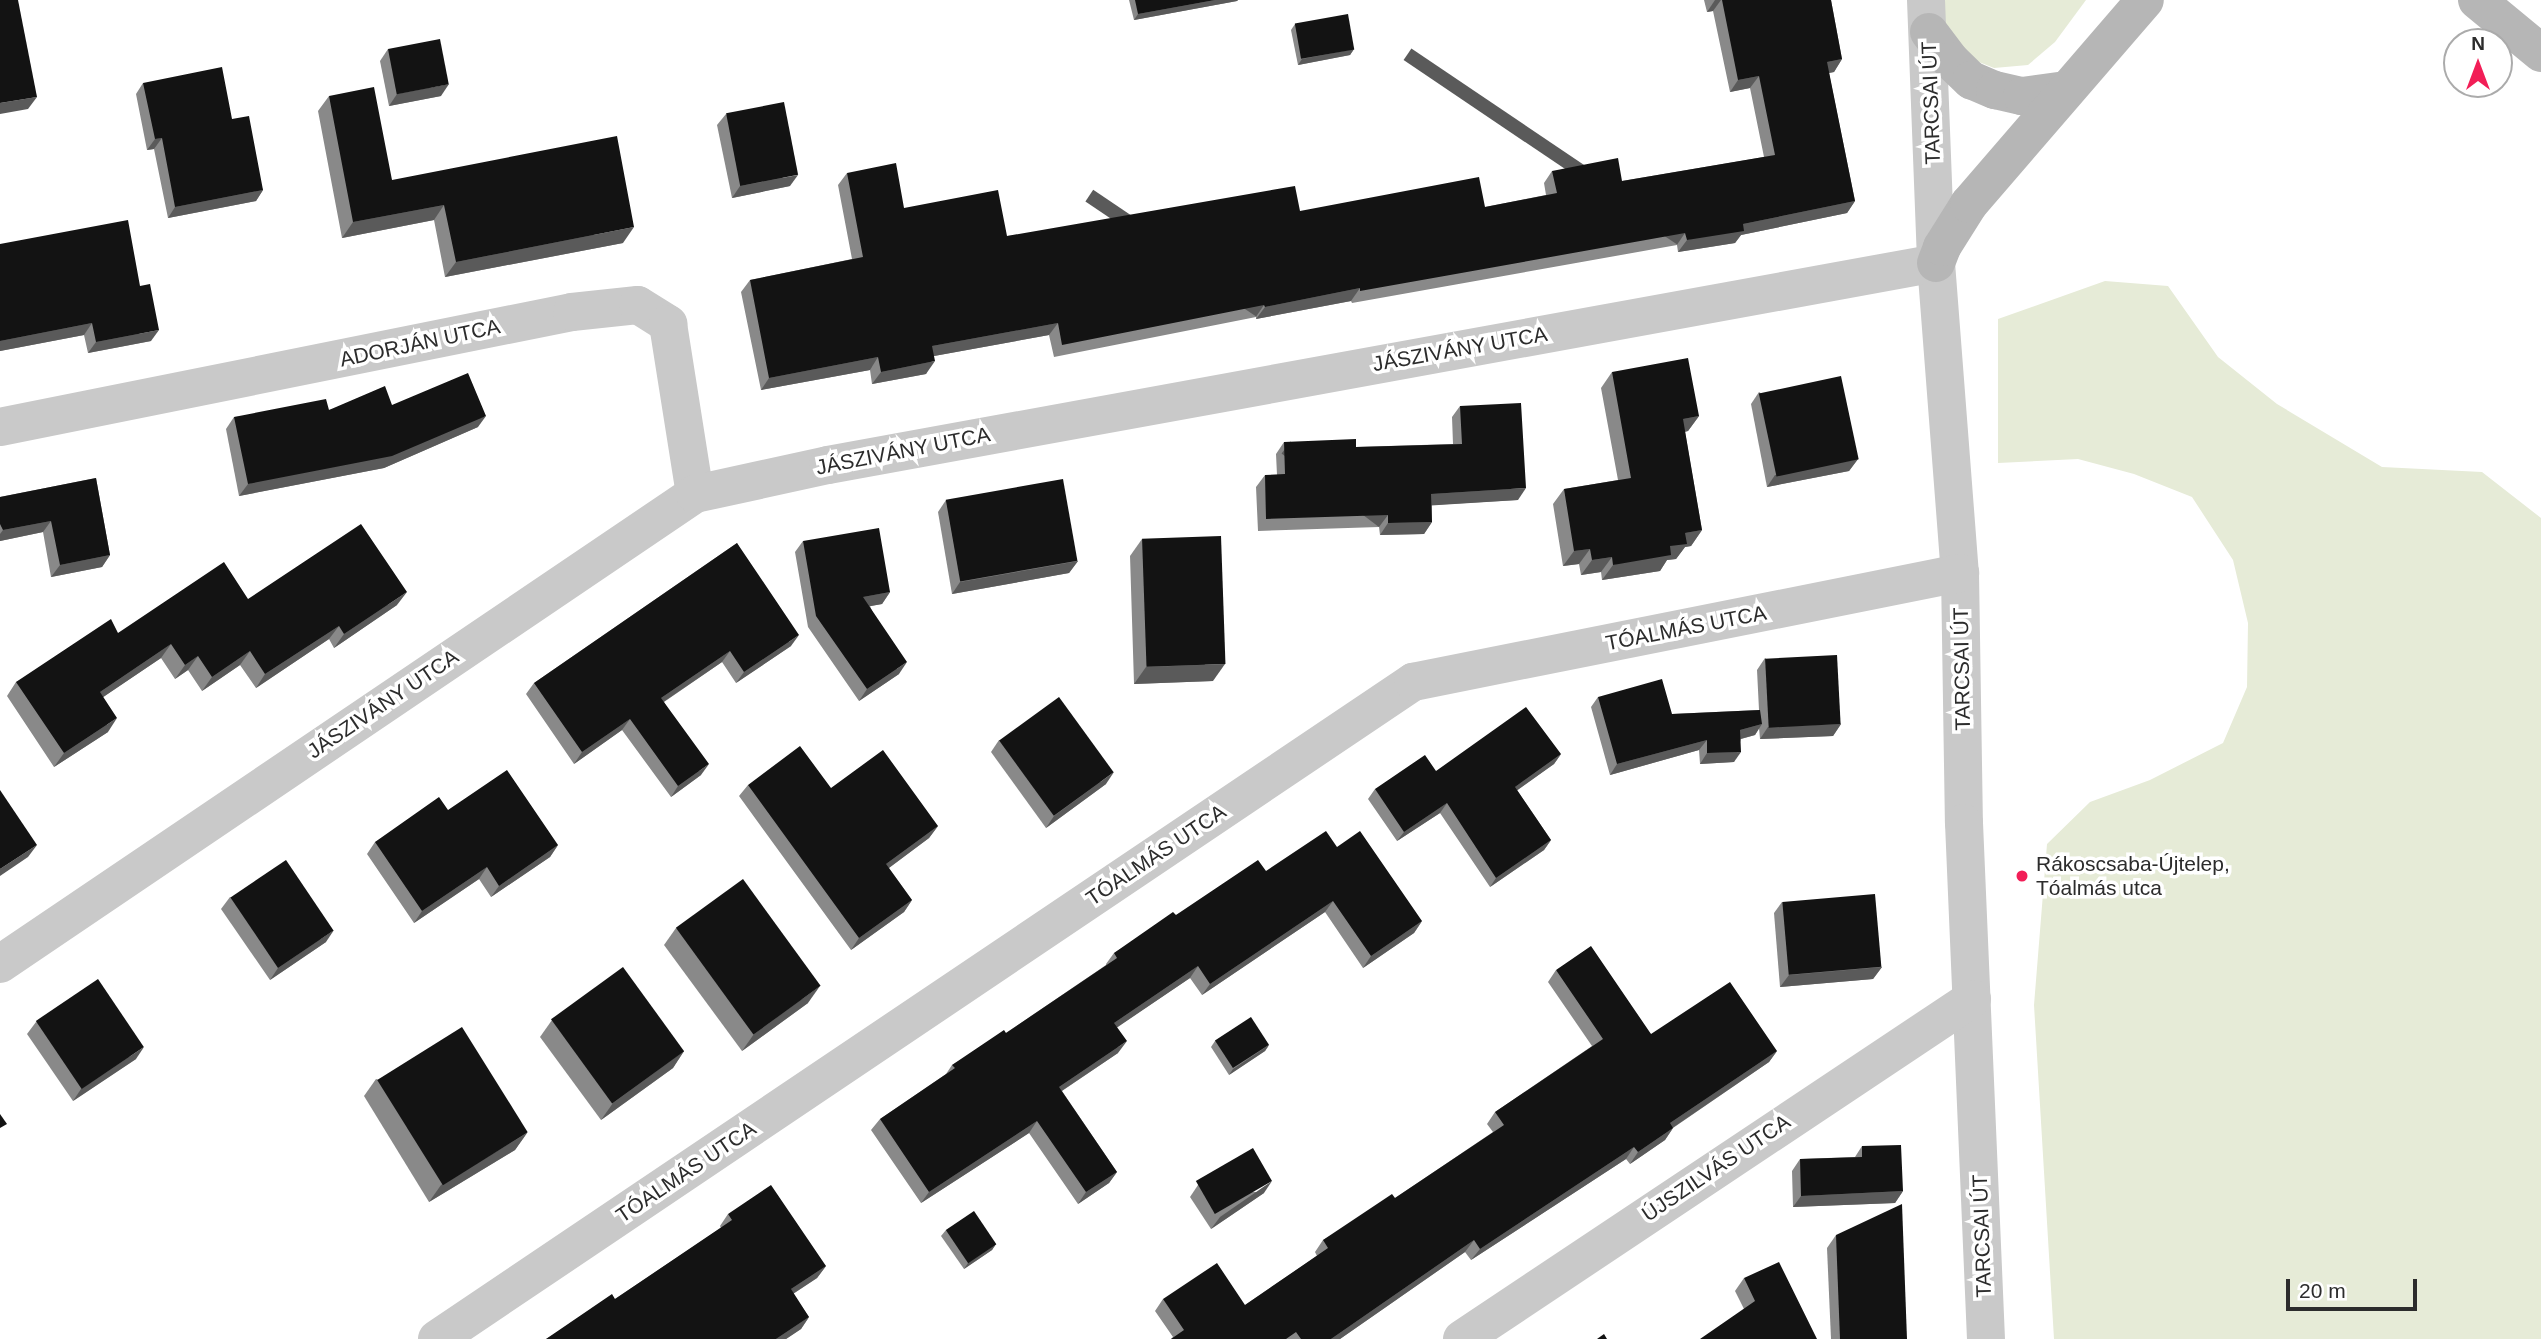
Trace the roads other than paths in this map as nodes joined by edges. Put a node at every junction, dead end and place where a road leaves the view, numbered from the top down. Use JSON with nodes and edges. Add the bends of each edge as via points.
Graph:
{"nodes":[{"id":1,"x":2145,"y":0,"type":"edge"},
{"id":2,"x":2476,"y":0,"type":"edge"},
{"id":3,"x":1927,"y":16,"type":"edge"},
{"id":4,"x":2541,"y":53,"type":"edge"},
{"id":5,"x":2066,"y":90,"type":"junction"},
{"id":6,"x":1936,"y":263,"type":"junction"},
{"id":7,"x":0,"y":426,"type":"edge"},
{"id":8,"x":695,"y":494,"type":"junction"},
{"id":9,"x":1960,"y":573,"type":"junction"},
{"id":10,"x":0,"y":964,"type":"edge"},
{"id":11,"x":1972,"y":999,"type":"junction"},
{"id":12,"x":437,"y":1339,"type":"edge"},
{"id":13,"x":1462,"y":1339,"type":"edge"},
{"id":14,"x":1986,"y":1339,"type":"edge"}],
"edges":[{"from":1,"to":5,"type":"main road"},
{"from":2,"to":4,"type":"main road"},
{"from":3,"to":5,"type":"main road","via":[[1951,61],[1971,80],[2022,96]]},
{"from":3,"to":6,"type":"street","name":"TARCSAI ÚT"},
{"from":5,"to":6,"type":"main road","via":[[1969,204]]},
{"from":6,"to":8,"type":"street","name":"JÁSZIVÁNY UTCA","via":[[828,464]]},
{"from":6,"to":9,"type":"street","name":"TARCSAI ÚT"},
{"from":7,"to":8,"type":"street","name":"ADORJÁN UTCA","via":[[572,312],[638,306],[668,324]]},
{"from":8,"to":10,"type":"street","name":"JÁSZIVÁNY UTCA"},
{"from":9,"to":11,"type":"street","name":"TARCSAI ÚT"},
{"from":9,"to":12,"type":"street","name":"TÓALMÁS UTCA","via":[[1413,682]]},
{"from":11,"to":13,"type":"street","name":"ÚJSZILVÁS UTCA"},
{"from":11,"to":14,"type":"street","name":"TARCSAI ÚT"}]}
